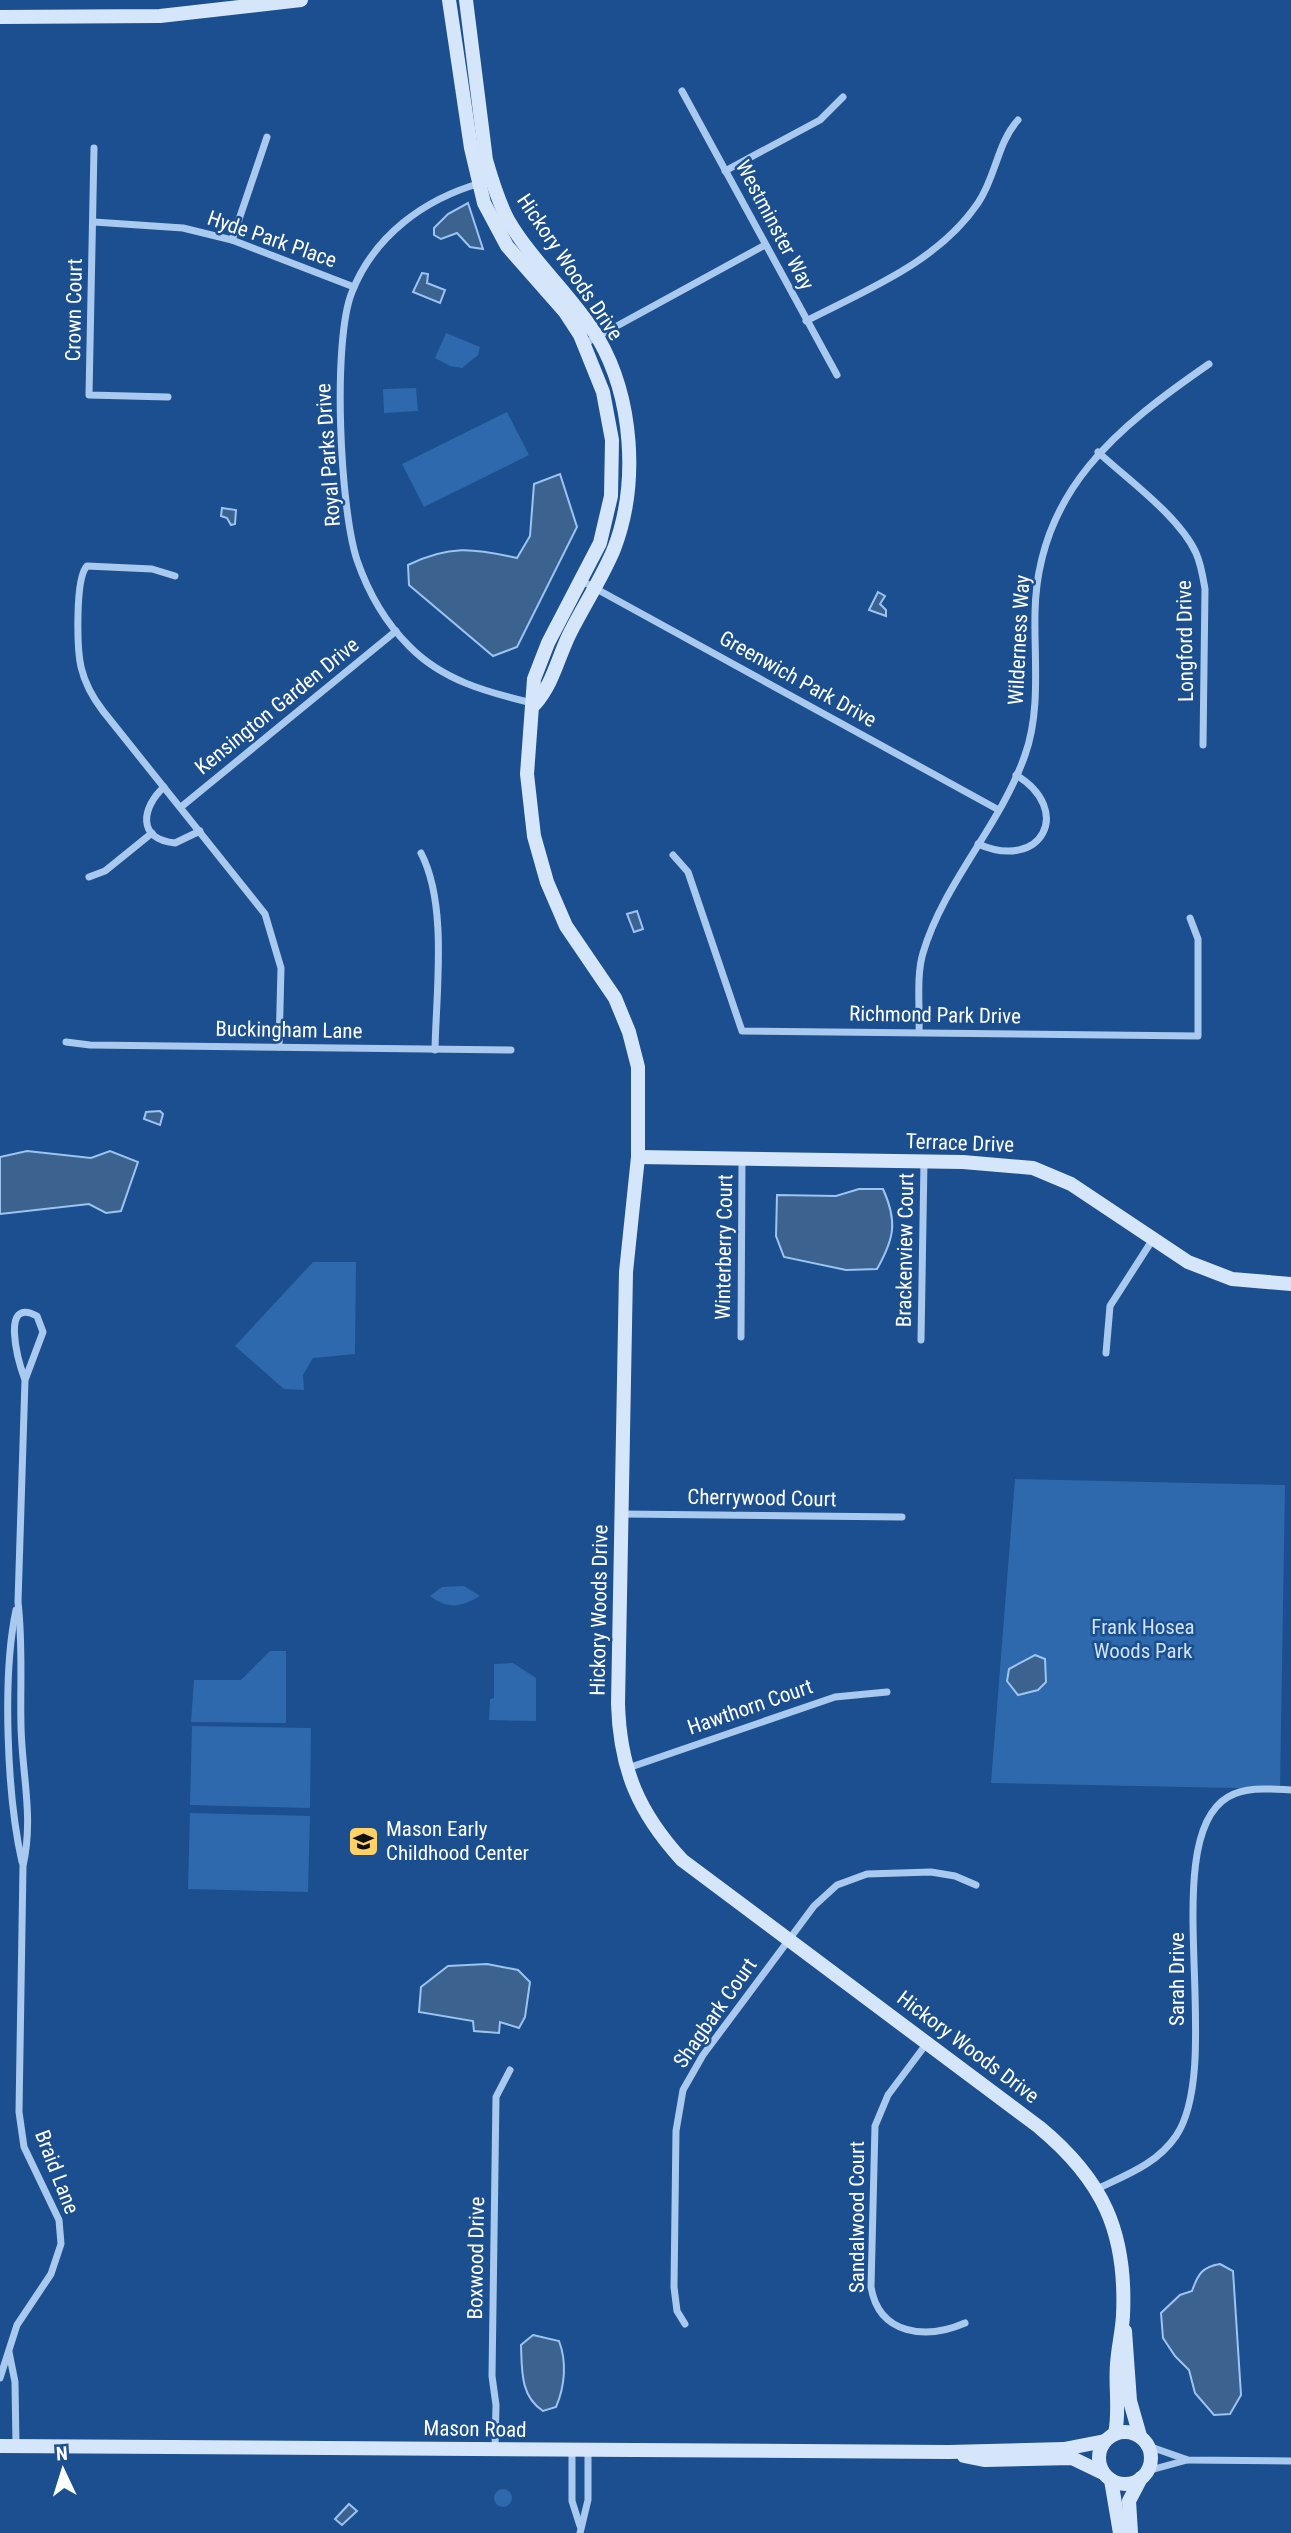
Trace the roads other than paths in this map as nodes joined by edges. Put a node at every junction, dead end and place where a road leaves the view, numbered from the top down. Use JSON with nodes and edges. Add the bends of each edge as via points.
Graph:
{"nodes":[{"id":1,"x":301,"y":0,"type":"edge"},
{"id":2,"x":449,"y":0,"type":"edge"},
{"id":3,"x":466,"y":0,"type":"edge"},
{"id":4,"x":269,"y":2,"type":"edge"},
{"id":5,"x":0,"y":16,"type":"edge"},
{"id":6,"x":682,"y":91,"type":"dead end"},
{"id":7,"x":843,"y":97,"type":"dead end"},
{"id":8,"x":1018,"y":120,"type":"dead end"},
{"id":9,"x":267,"y":137,"type":"dead end"},
{"id":10,"x":94,"y":148,"type":"dead end"},
{"id":11,"x":725,"y":171,"type":"junction"},
{"id":12,"x":485,"y":182,"type":"junction"},
{"id":13,"x":94,"y":222,"type":"junction"},
{"id":14,"x":232,"y":240,"type":"junction"},
{"id":15,"x":765,"y":245,"type":"junction"},
{"id":16,"x":354,"y":287,"type":"junction"},
{"id":17,"x":806,"y":321,"type":"junction"},
{"id":18,"x":591,"y":341,"type":"junction"},
{"id":19,"x":1209,"y":364,"type":"dead end"},
{"id":20,"x":837,"y":375,"type":"dead end"},
{"id":21,"x":168,"y":397,"type":"dead end"},
{"id":22,"x":1098,"y":452,"type":"junction"},
{"id":23,"x":175,"y":576,"type":"dead end"},
{"id":24,"x":588,"y":584,"type":"junction"},
{"id":25,"x":396,"y":631,"type":"junction"},
{"id":26,"x":535,"y":704,"type":"junction"},
{"id":27,"x":1203,"y":745,"type":"dead end"},
{"id":28,"x":1016,"y":775,"type":"junction"},
{"id":29,"x":164,"y":787,"type":"junction"},
{"id":30,"x":181,"y":807,"type":"junction"},
{"id":31,"x":997,"y":809,"type":"junction"},
{"id":32,"x":201,"y":831,"type":"junction"},
{"id":33,"x":152,"y":833,"type":"junction"},
{"id":34,"x":978,"y":844,"type":"junction"},
{"id":35,"x":421,"y":853,"type":"dead end"},
{"id":36,"x":673,"y":855,"type":"dead end"},
{"id":37,"x":89,"y":877,"type":"dead end"},
{"id":38,"x":1190,"y":918,"type":"dead end"},
{"id":39,"x":919,"y":1032,"type":"junction"},
{"id":40,"x":66,"y":1042,"type":"dead end"},
{"id":41,"x":279,"y":1047,"type":"junction"},
{"id":42,"x":435,"y":1050,"type":"junction"},
{"id":43,"x":511,"y":1050,"type":"dead end"},
{"id":44,"x":638,"y":1157,"type":"junction"},
{"id":45,"x":742,"y":1158,"type":"junction"},
{"id":46,"x":924,"y":1162,"type":"junction"},
{"id":47,"x":1153,"y":1239,"type":"junction"},
{"id":48,"x":1291,"y":1284,"type":"edge"},
{"id":49,"x":741,"y":1338,"type":"dead end"},
{"id":50,"x":920,"y":1340,"type":"dead end"},
{"id":51,"x":1105,"y":1353,"type":"dead end"},
{"id":52,"x":25,"y":1380,"type":"junction"},
{"id":53,"x":621,"y":1514,"type":"junction"},
{"id":54,"x":902,"y":1517,"type":"dead end"},
{"id":55,"x":18,"y":1602,"type":"junction"},
{"id":56,"x":887,"y":1692,"type":"dead end"},
{"id":57,"x":627,"y":1768,"type":"junction"},
{"id":58,"x":1291,"y":1790,"type":"edge"},
{"id":59,"x":23,"y":1866,"type":"junction"},
{"id":60,"x":976,"y":1885,"type":"dead end"},
{"id":61,"x":790,"y":1939,"type":"junction"},
{"id":62,"x":927,"y":2042,"type":"junction"},
{"id":63,"x":510,"y":2070,"type":"dead end"},
{"id":64,"x":1097,"y":2189,"type":"junction"},
{"id":65,"x":1123,"y":2318,"type":"junction"},
{"id":66,"x":965,"y":2323,"type":"dead end"},
{"id":67,"x":685,"y":2324,"type":"dead end"},
{"id":68,"x":9,"y":2351,"type":"junction"},
{"id":69,"x":0,"y":2378,"type":"edge"},
{"id":70,"x":1110,"y":2437,"type":"junction"},
{"id":71,"x":1144,"y":2441,"type":"junction"},
{"id":72,"x":0,"y":2446,"type":"edge"},
{"id":73,"x":16,"y":2446,"type":"junction"},
{"id":74,"x":495,"y":2450,"type":"junction"},
{"id":75,"x":572,"y":2451,"type":"junction"},
{"id":76,"x":588,"y":2451,"type":"junction"},
{"id":77,"x":949,"y":2452,"type":"junction"},
{"id":78,"x":1188,"y":2460,"type":"junction"},
{"id":79,"x":1291,"y":2461,"type":"edge"},
{"id":80,"x":1144,"y":2475,"type":"junction"},
{"id":81,"x":1107,"y":2476,"type":"junction"},
{"id":82,"x":580,"y":2530,"type":"edge"},
{"id":83,"x":1120,"y":2533,"type":"edge"},
{"id":84,"x":1131,"y":2533,"type":"edge"}],
"edges":[{"from":1,"to":4,"type":"street"},
{"from":2,"to":12,"type":"street","name":"Hickory Woods Drive"},
{"from":3,"to":12,"type":"street","name":"Hickory Woods Drive"},
{"from":4,"to":5,"type":"street","via":[[120,18]]},
{"from":6,"to":11,"type":"street","name":"Westminster Way"},
{"from":7,"to":11,"type":"street","via":[[820,120]]},
{"from":8,"to":17,"type":"street","via":[[1005,139],[981,199],[945,242]]},
{"from":9,"to":14,"type":"street"},
{"from":10,"to":13,"type":"street","name":"Crown Court"},
{"from":11,"to":15,"type":"street","name":"Westminster Way"},
{"from":12,"to":16,"type":"street","name":"Royal Parks Drive","via":[[451,193],[409,217],[380,245]]},
{"from":12,"to":18,"type":"street","name":"Hickory Woods Drive","via":[[522,241],[569,296]]},
{"from":13,"to":14,"type":"street","name":"Hyde Park Place","via":[[183,228]]},
{"from":13,"to":21,"type":"street","name":"Crown Court","via":[[89,394]]},
{"from":14,"to":16,"type":"street","name":"Hyde Park Place"},
{"from":15,"to":17,"type":"street","name":"Westminster Way"},
{"from":15,"to":18,"type":"street"},
{"from":16,"to":25,"type":"street","name":"Royal Parks Drive","via":[[343,324],[340,373],[349,518],[365,580]]},
{"from":17,"to":20,"type":"street","name":"Westminster Way"},
{"from":18,"to":24,"type":"street","name":"Hickory Woods Drive","via":[[610,364],[624,411],[628,475],[615,546]]},
{"from":19,"to":22,"type":"street","name":"Wilderness Way"},
{"from":22,"to":27,"type":"street","name":"Longford Drive","via":[[1175,523],[1195,550],[1205,589]]},
{"from":22,"to":28,"type":"street","name":"Wilderness Way","via":[[1064,500],[1041,560],[1032,728]]},
{"from":23,"to":29,"type":"street","via":[[152,569],[87,566],[80,579],[79,652],[86,684]]},
{"from":24,"to":26,"type":"street","name":"Hickory Woods Drive","via":[[545,693]]},
{"from":24,"to":31,"type":"street","name":"Greenwich Park Drive"},
{"from":25,"to":26,"type":"street","name":"Royal Parks Drive","via":[[455,680]]},
{"from":25,"to":30,"type":"street","name":"Kensington Garden Drive"},
{"from":26,"to":44,"type":"street","name":"Hickory Woods Drive","via":[[527,774],[534,836],[566,926],[615,998],[629,1032],[640,1089]]},
{"from":28,"to":31,"type":"street","name":"Wilderness Way"},
{"from":28,"to":34,"type":"street","via":[[1035,788],[1044,803],[1046,820],[1041,836],[1028,848],[1012,853]]},
{"from":29,"to":30,"type":"street"},
{"from":29,"to":33,"type":"street","via":[[146,810]]},
{"from":30,"to":32,"type":"street"},
{"from":31,"to":34,"type":"street","name":"Wilderness Way"},
{"from":32,"to":33,"type":"street","via":[[175,843]]},
{"from":32,"to":41,"type":"street","via":[[252,893],[272,928],[281,968]]},
{"from":33,"to":37,"type":"street","via":[[105,871]]},
{"from":34,"to":39,"type":"street","name":"Wilderness Way","via":[[922,956]]},
{"from":35,"to":42,"type":"street","via":[[431,876],[436,916]]},
{"from":36,"to":39,"type":"street","name":"Richmond Park Drive","via":[[688,872],[742,1031]]},
{"from":38,"to":39,"type":"street","name":"Richmond Park Drive","via":[[1198,939],[1198,1036]]},
{"from":40,"to":41,"type":"street","name":"Buckingham Lane"},
{"from":41,"to":42,"type":"street","name":"Buckingham Lane"},
{"from":42,"to":43,"type":"street","name":"Buckingham Lane"},
{"from":44,"to":45,"type":"street","name":"Terrace Drive"},
{"from":44,"to":53,"type":"street","name":"Hickory Woods Drive","via":[[626,1272]]},
{"from":45,"to":46,"type":"street","name":"Terrace Drive"},
{"from":45,"to":49,"type":"street","name":"Winterberry Court"},
{"from":46,"to":47,"type":"street","name":"Terrace Drive","via":[[1033,1168],[1071,1184]]},
{"from":46,"to":50,"type":"street","name":"Brackenview Court"},
{"from":47,"to":48,"type":"street","name":"Terrace Drive","via":[[1188,1262],[1232,1279]]},
{"from":47,"to":51,"type":"street","via":[[1110,1306]]},
{"from":52,"to":52,"type":"street","name":"Braid Lane","via":[[43,1332],[37,1316],[27,1312],[15,1314],[6,1331]]},
{"from":52,"to":55,"type":"street","name":"Braid Lane"},
{"from":53,"to":54,"type":"street","name":"Cherrywood Court"},
{"from":53,"to":57,"type":"street","name":"Hickory Woods Drive","via":[[618,1704]]},
{"from":55,"to":59,"type":"street","name":"Braid Lane","via":[[30,1835]]},
{"from":55,"to":59,"type":"street","name":"Braid Lane","via":[[10,1638],[9,1727],[16,1835]]},
{"from":56,"to":57,"type":"street","name":"Hawthorn Court","via":[[835,1697]]},
{"from":57,"to":61,"type":"street","name":"Hickory Woods Drive","via":[[645,1814],[682,1860]]},
{"from":58,"to":64,"type":"street","name":"Sarah Drive","via":[[1237,1792],[1217,1805],[1204,1825],[1196,1864],[1194,2057],[1189,2105],[1177,2135],[1156,2158]]},
{"from":59,"to":68,"type":"street","name":"Braid Lane","via":[[19,2112],[24,2147],[51,2198],[61,2244],[51,2274],[17,2325]]},
{"from":60,"to":61,"type":"street","name":"Shagbark Court","via":[[955,1875],[931,1872],[859,1876],[825,1894]]},
{"from":61,"to":62,"type":"street","name":"Hickory Woods Drive"},
{"from":61,"to":67,"type":"street","name":"Shagbark Court","via":[[703,2055],[678,2107],[674,2287],[677,2311]]},
{"from":62,"to":64,"type":"street","name":"Hickory Woods Drive","via":[[1064,2147]]},
{"from":62,"to":66,"type":"street","name":"Sandalwood Court","via":[[888,2095],[875,2126],[871,2287],[882,2315],[901,2329],[925,2333]]},
{"from":63,"to":74,"type":"street","name":"Boxwood Drive","via":[[496,2098]]},
{"from":64,"to":65,"type":"street","name":"Hickory Woods Drive","via":[[1121,2250]]},
{"from":65,"to":70,"type":"street","name":"Hickory Woods Drive","via":[[1117,2369],[1119,2415]]},
{"from":65,"to":71,"type":"street","name":"Hickory Woods Drive","via":[[1130,2401]]},
{"from":68,"to":69,"type":"street","name":"Braid Lane"},
{"from":68,"to":73,"type":"street","via":[[15,2382]]},
{"from":70,"to":71,"type":"street","via":[[1127,2432]]},
{"from":70,"to":77,"type":"street","name":"Mason Road","via":[[1064,2449]]},
{"from":70,"to":81,"type":"street","via":[[1099,2456]]},
{"from":71,"to":78,"type":"street"},
{"from":71,"to":80,"type":"street","via":[[1151,2455]]},
{"from":72,"to":73,"type":"street","name":"Mason Road"},
{"from":73,"to":74,"type":"street","name":"Mason Road"},
{"from":74,"to":75,"type":"street","name":"Mason Road"},
{"from":75,"to":76,"type":"street","name":"Mason Road"},
{"from":75,"to":82,"type":"street","via":[[572,2501]]},
{"from":76,"to":77,"type":"street","name":"Mason Road"},
{"from":76,"to":82,"type":"street","via":[[588,2500]]},
{"from":77,"to":81,"type":"street","name":"Mason Road","via":[[984,2460],[1072,2458]]},
{"from":78,"to":79,"type":"street"},
{"from":78,"to":80,"type":"street"},
{"from":80,"to":81,"type":"street","via":[[1126,2484]]},
{"from":80,"to":84,"type":"street","via":[[1129,2501]]},
{"from":81,"to":83,"type":"street"}]}
